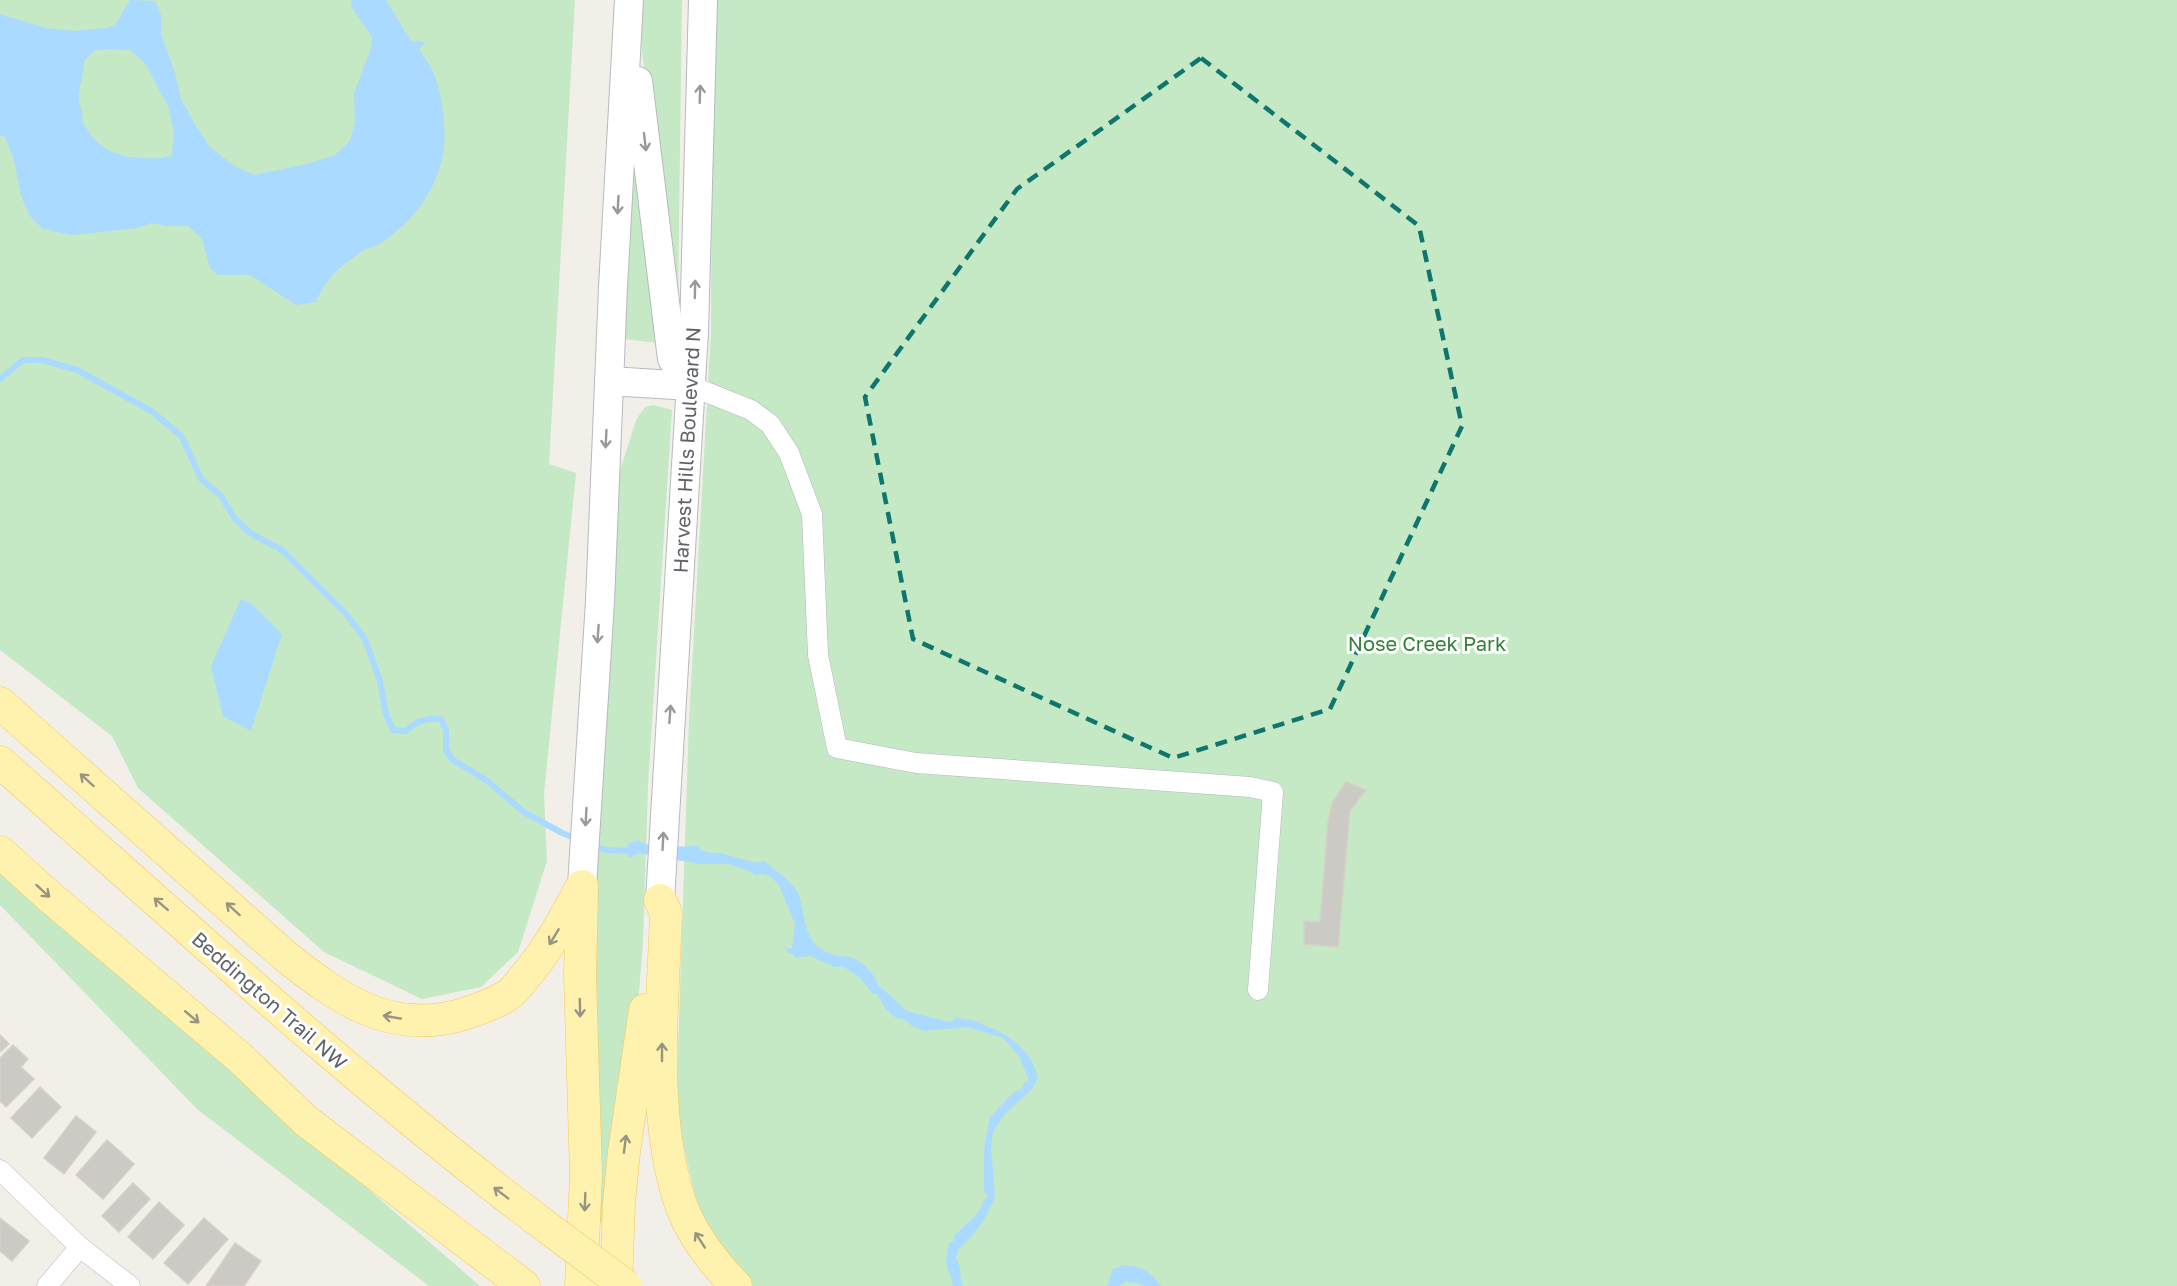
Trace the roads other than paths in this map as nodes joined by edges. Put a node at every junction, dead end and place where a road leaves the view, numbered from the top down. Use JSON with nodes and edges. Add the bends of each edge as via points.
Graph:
{"nodes":[{"id":1,"x":629,"y":0,"type":"edge"},
{"id":2,"x":703,"y":0,"type":"edge"},
{"id":3,"x":609,"y":381,"type":"junction"},
{"id":4,"x":691,"y":386,"type":"junction"},
{"id":5,"x":0,"y":703,"type":"edge"},
{"id":6,"x":0,"y":762,"type":"edge"},
{"id":7,"x":0,"y":852,"type":"edge"},
{"id":8,"x":582,"y":886,"type":"junction"},
{"id":9,"x":660,"y":900,"type":"junction"},
{"id":10,"x":1258,"y":990,"type":"dead end"},
{"id":11,"x":306,"y":1121,"type":"junction"},
{"id":12,"x":0,"y":1170,"type":"edge"},
{"id":13,"x":80,"y":1247,"type":"junction"},
{"id":14,"x":47,"y":1286,"type":"edge"},
{"id":15,"x":130,"y":1286,"type":"edge"},
{"id":16,"x":502,"y":1286,"type":"edge"},
{"id":17,"x":524,"y":1286,"type":"edge"},
{"id":18,"x":581,"y":1286,"type":"edge"},
{"id":19,"x":616,"y":1286,"type":"edge"},
{"id":20,"x":626,"y":1286,"type":"edge"},
{"id":21,"x":736,"y":1286,"type":"edge"}],
"edges":[{"from":1,"to":3,"type":"main road","one_way":true},
{"from":1,"to":4,"type":"main road","one_way":true,"via":[[672,359]]},
{"from":4,"to":2,"type":"main road","name":"Harvest Hills Boulevard N","one_way":true},
{"from":3,"to":4,"type":"main road"},
{"from":3,"to":8,"type":"main road","one_way":true},
{"from":9,"to":4,"type":"main road","name":"Harvest Hills Boulevard N","one_way":true},
{"from":4,"to":10,"type":"street","via":[[751,410],[770,424],[789,453],[812,514],[818,655],[837,748],[916,763],[1250,787],[1272,792]]},
{"from":8,"to":5,"type":"main road","one_way":true,"via":[[538,962],[509,995],[472,1012],[444,1019],[415,1021],[383,1016],[324,987],[284,955]]},
{"from":20,"to":6,"type":"main road","name":"Beddington Trail NW","one_way":true,"bridge":true,"via":[[477,1175],[309,1035]]},
{"from":7,"to":11,"type":"main road","one_way":true,"via":[[239,1057]]},
{"from":8,"to":18,"type":"main road","one_way":true,"via":[[580,976],[586,1176]]},
{"from":19,"to":9,"type":"main road","one_way":true,"via":[[624,1152],[646,1000],[652,919]]},
{"from":21,"to":9,"type":"main road","one_way":true,"via":[[690,1225],[671,1168],[662,1091],[666,913]]},
{"from":11,"to":16,"type":"main road"},
{"from":11,"to":17,"type":"main road"},
{"from":12,"to":13,"type":"street"},
{"from":13,"to":14,"type":"street"},
{"from":13,"to":15,"type":"street"}]}
